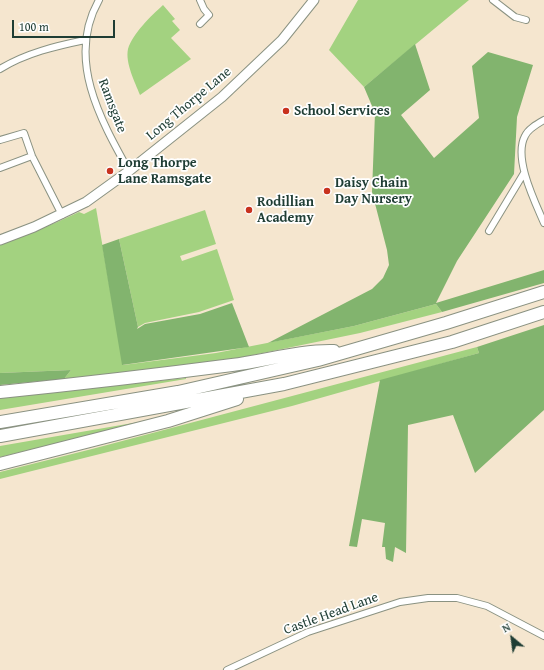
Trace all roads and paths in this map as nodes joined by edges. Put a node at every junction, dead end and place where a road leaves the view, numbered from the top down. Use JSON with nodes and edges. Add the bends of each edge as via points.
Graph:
{"nodes":[{"id":1,"x":99,"y":0,"type":"edge"},
{"id":2,"x":200,"y":0,"type":"edge"},
{"id":3,"x":493,"y":0,"type":"edge"},
{"id":4,"x":310,"y":1,"type":"edge"},
{"id":5,"x":526,"y":20,"type":"dead end"},
{"id":6,"x":200,"y":24,"type":"dead end"},
{"id":7,"x":85,"y":40,"type":"junction"},
{"id":8,"x":0,"y":69,"type":"edge"},
{"id":9,"x":544,"y":120,"type":"edge"},
{"id":10,"x":0,"y":140,"type":"edge"},
{"id":11,"x":32,"y":156,"type":"junction"},
{"id":12,"x":0,"y":168,"type":"edge"},
{"id":13,"x":129,"y":171,"type":"junction"},
{"id":14,"x":524,"y":173,"type":"junction"},
{"id":15,"x":62,"y":215,"type":"junction"},
{"id":16,"x":544,"y":223,"type":"edge"},
{"id":17,"x":489,"y":231,"type":"dead end"},
{"id":18,"x":0,"y":240,"type":"edge"},
{"id":19,"x":544,"y":292,"type":"edge"},
{"id":20,"x":544,"y":312,"type":"edge"},
{"id":21,"x":345,"y":351,"type":"junction"},
{"id":22,"x":284,"y":384,"type":"junction"},
{"id":23,"x":0,"y":392,"type":"edge"},
{"id":24,"x":0,"y":422,"type":"edge"},
{"id":25,"x":0,"y":436,"type":"edge"},
{"id":26,"x":0,"y":464,"type":"edge"},
{"id":27,"x":544,"y":636,"type":"edge"},
{"id":28,"x":227,"y":670,"type":"edge"}],
"edges":[{"from":1,"to":7,"type":"street","name":"Ramsgate","via":[[92,12]]},
{"from":2,"to":6,"type":"street","via":[[209,15]]},
{"from":3,"to":5,"type":"street","via":[[515,17]]},
{"from":4,"to":13,"type":"main road","name":"Long Thorpe Lane","via":[[282,40],[222,97]]},
{"from":7,"to":8,"type":"street","via":[[49,48],[11,62]]},
{"from":7,"to":13,"type":"street","name":"Ramsgate","via":[[90,88],[104,126]]},
{"from":9,"to":14,"type":"street","via":[[524,136]]},
{"from":10,"to":11,"type":"street","via":[[24,133]]},
{"from":11,"to":12,"type":"street"},
{"from":11,"to":15,"type":"street"},
{"from":13,"to":15,"type":"main road","name":"Long Thorpe Lane","via":[[86,202]]},
{"from":14,"to":16,"type":"street"},
{"from":14,"to":17,"type":"street"},
{"from":15,"to":18,"type":"main road","name":"Long Thorpe Lane"},
{"from":19,"to":21,"type":"highway"},
{"from":20,"to":22,"type":"highway","via":[[452,342]]},
{"from":21,"to":23,"type":"highway","via":[[322,350],[257,362],[136,378]]},
{"from":21,"to":24,"type":"highway","via":[[318,360],[178,392]]},
{"from":22,"to":25,"type":"highway"},
{"from":22,"to":26,"type":"highway","via":[[168,421]]},
{"from":27,"to":28,"type":"street","name":"Castle Head Lane","via":[[487,606],[457,598],[428,598],[400,602],[308,632]]}]}
